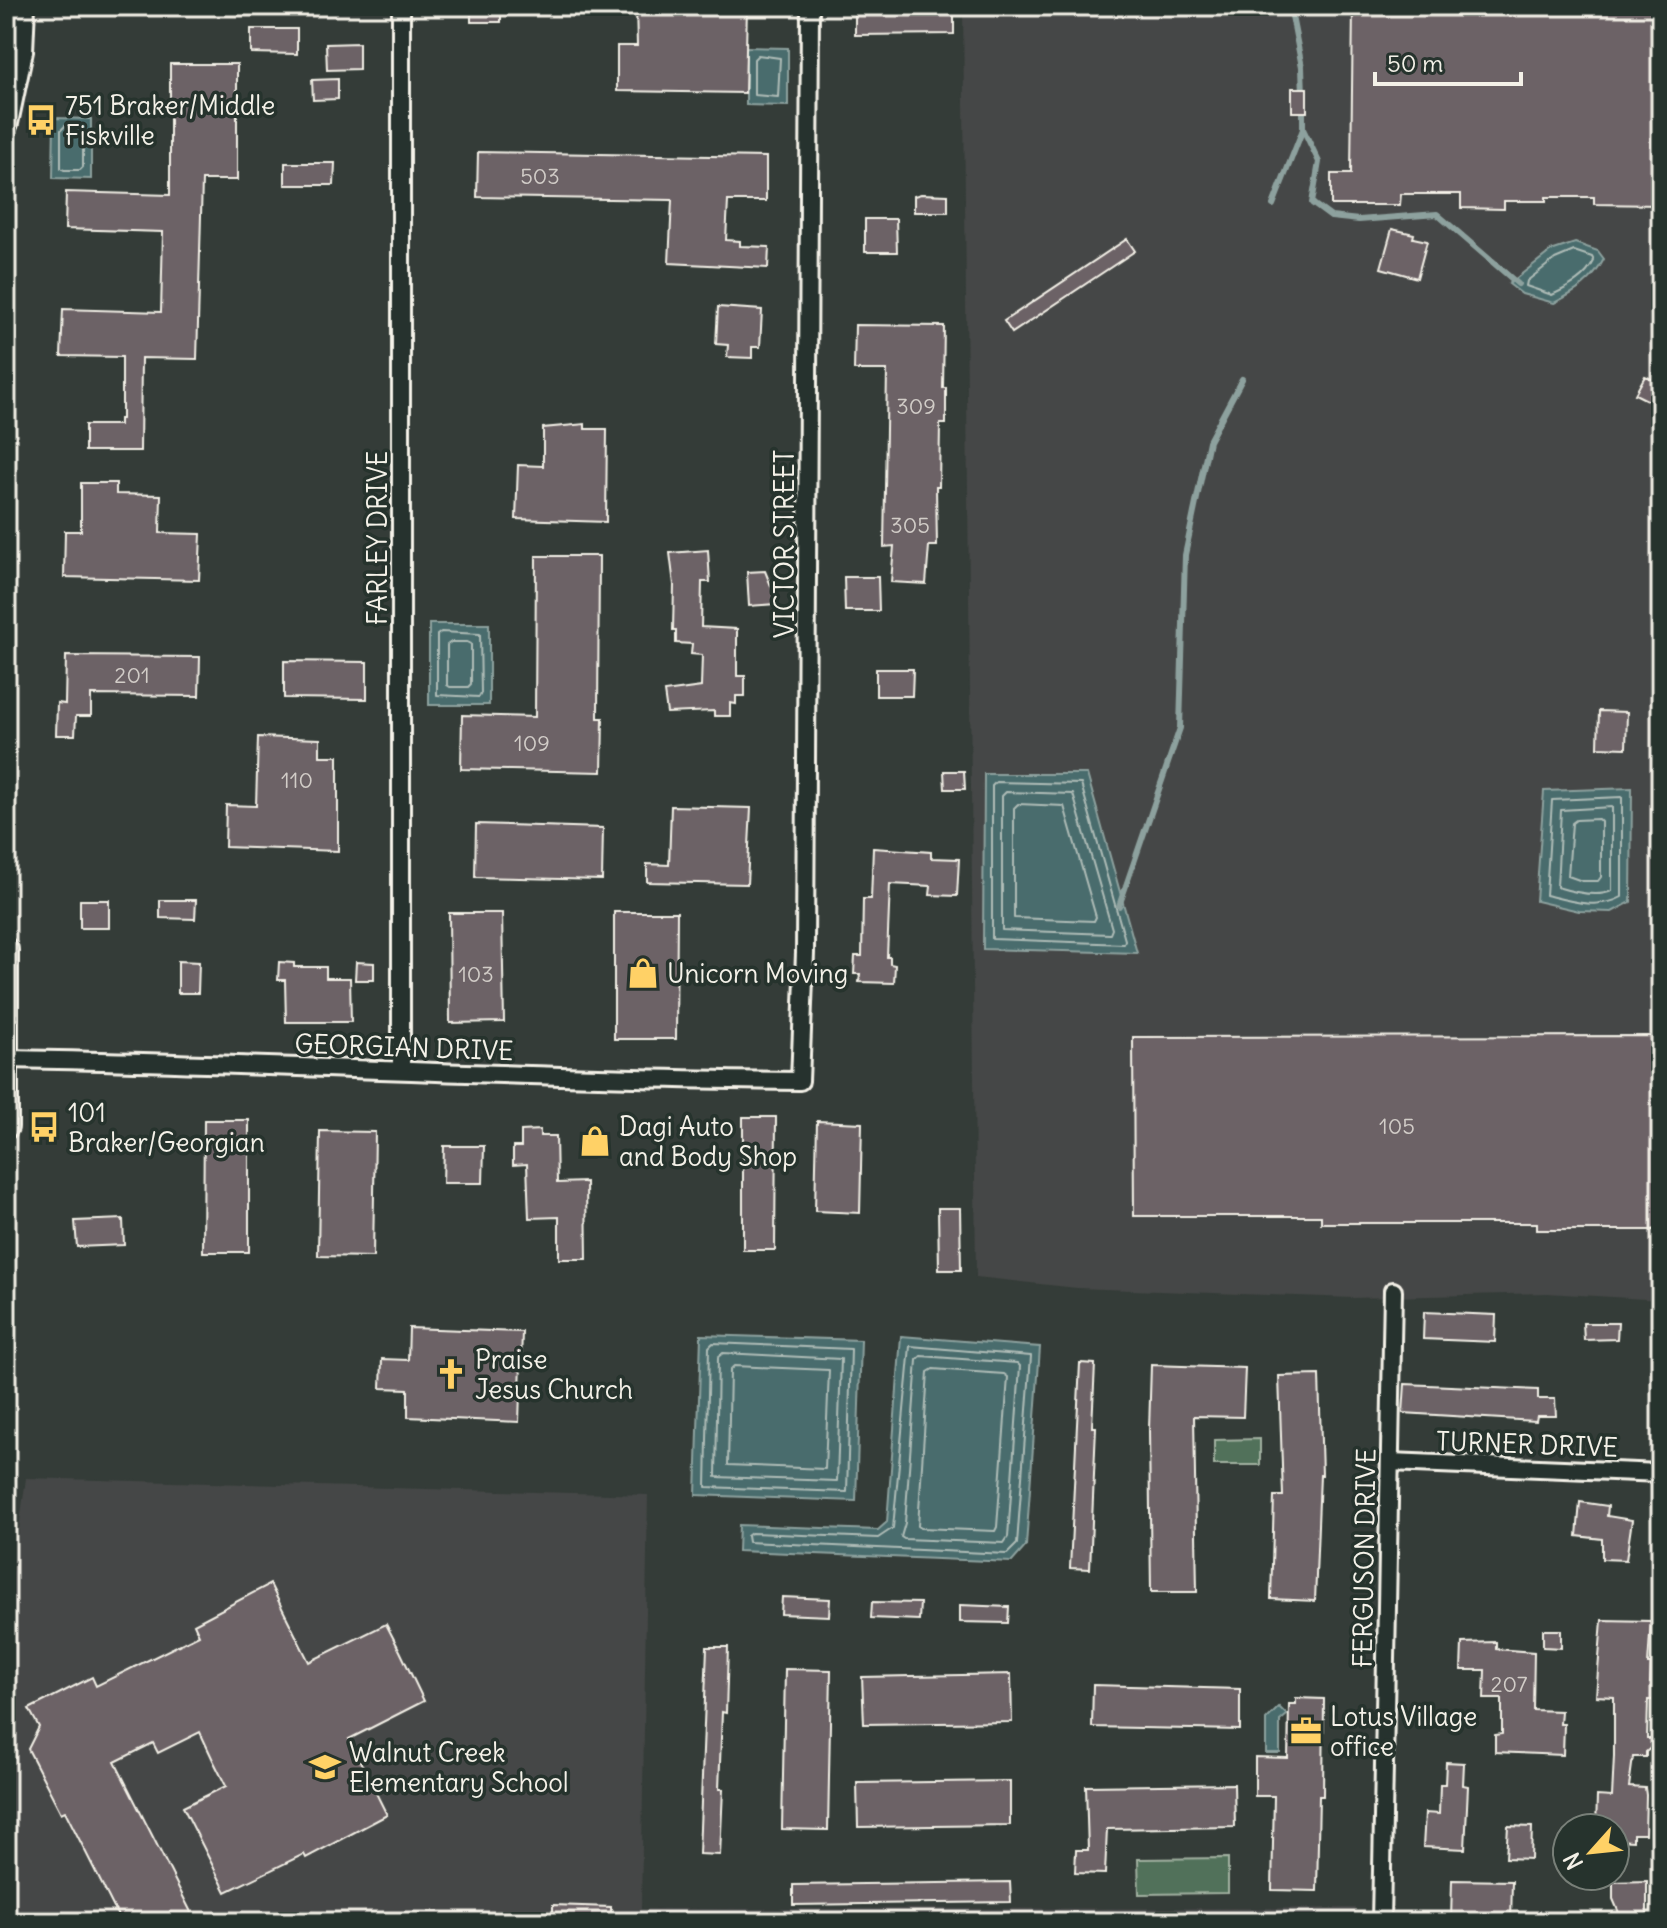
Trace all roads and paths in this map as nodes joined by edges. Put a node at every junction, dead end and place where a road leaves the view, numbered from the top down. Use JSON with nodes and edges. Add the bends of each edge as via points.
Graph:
{"nodes":[{"id":1,"x":23,"y":6,"type":"edge"},
{"id":2,"x":401,"y":6,"type":"edge"},
{"id":3,"x":810,"y":6,"type":"edge"},
{"id":4,"x":6,"y":123,"type":"edge"},
{"id":5,"x":6,"y":950,"type":"edge"},
{"id":6,"x":6,"y":972,"type":"edge"},
{"id":7,"x":7,"y":1059,"type":"edge"},
{"id":8,"x":401,"y":1069,"type":"junction"},
{"id":9,"x":800,"y":1081,"type":"joint"},
{"id":10,"x":6,"y":1127,"type":"edge"},
{"id":11,"x":1393,"y":1291,"type":"dead end"},
{"id":12,"x":1390,"y":1462,"type":"junction"},
{"id":13,"x":1661,"y":1473,"type":"edge"},
{"id":14,"x":1381,"y":1922,"type":"edge"}],
"edges":[{"from":1,"to":4,"type":"main road","via":[[21,51]]},
{"from":2,"to":8,"type":"street","name":"FARLEY DRIVE"},
{"from":3,"to":9,"type":"street","name":"VICTOR STREET"},
{"from":5,"to":6,"type":"main road"},
{"from":6,"to":7,"type":"main road"},
{"from":7,"to":8,"type":"street","name":"GEORGIAN DRIVE"},
{"from":7,"to":10,"type":"main road"},
{"from":8,"to":9,"type":"street","name":"GEORGIAN DRIVE"},
{"from":11,"to":12,"type":"street","name":"FERGUSON DRIVE"},
{"from":12,"to":13,"type":"street","name":"TURNER DRIVE"},
{"from":12,"to":14,"type":"street","name":"FERGUSON DRIVE"}]}
